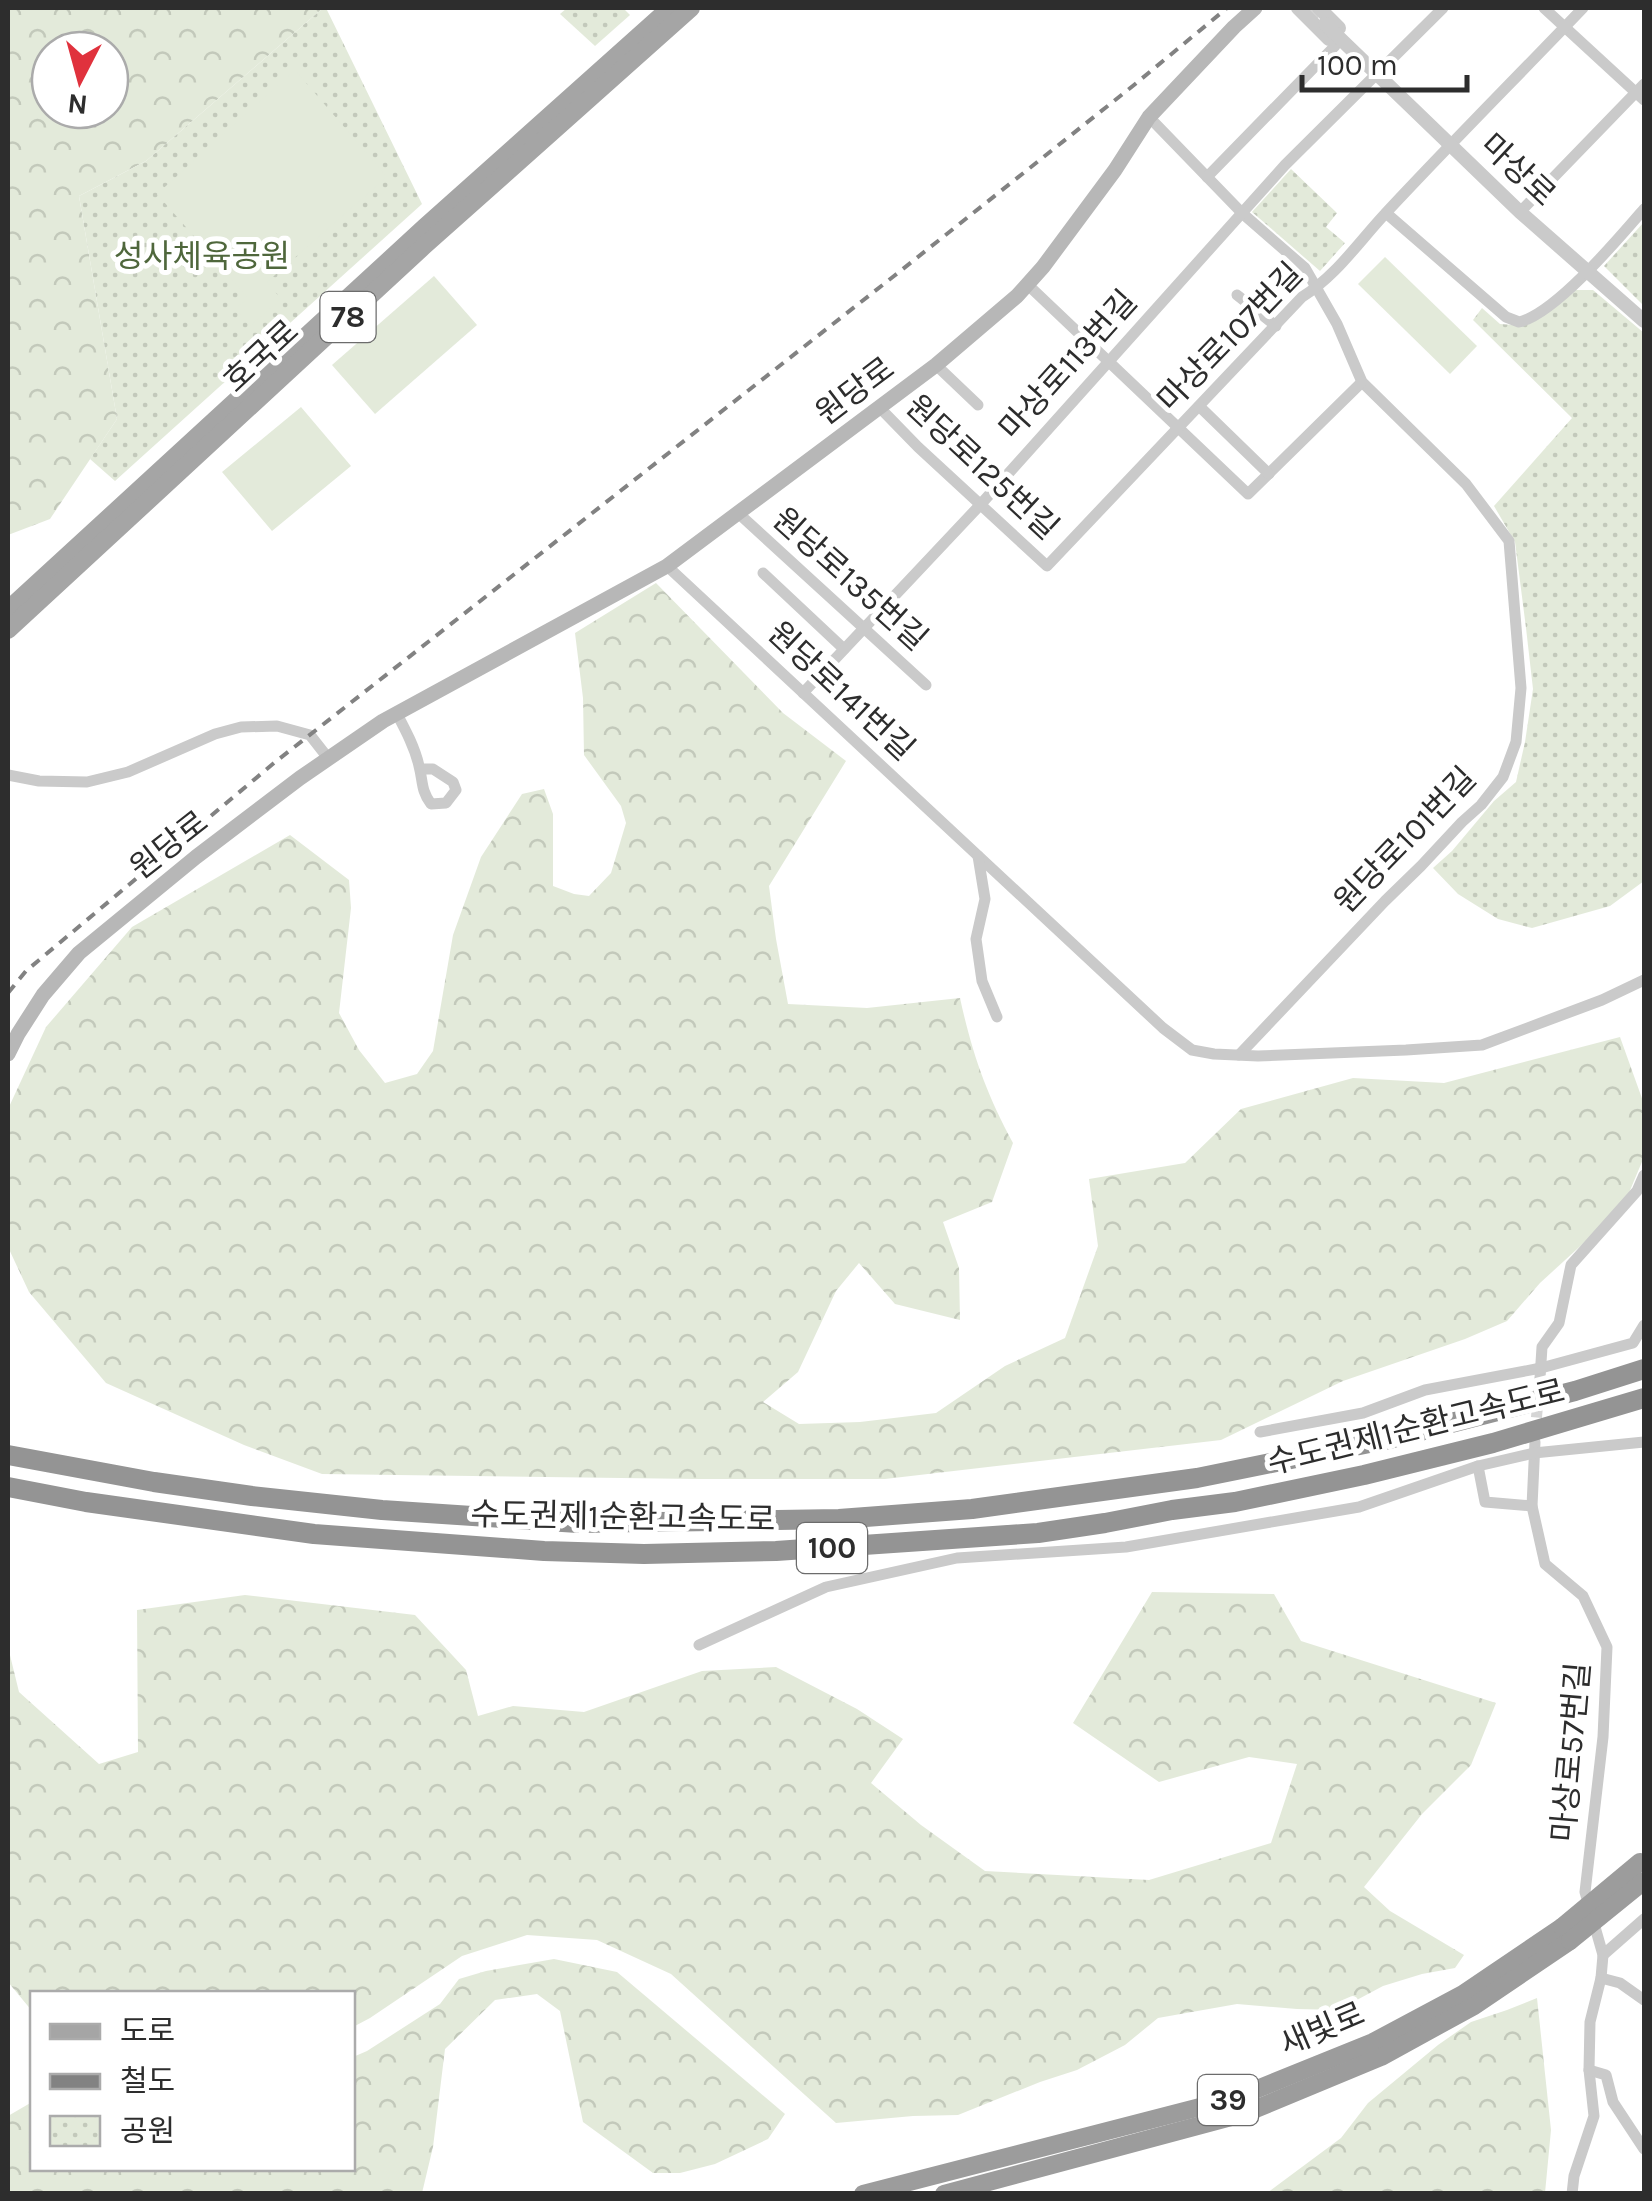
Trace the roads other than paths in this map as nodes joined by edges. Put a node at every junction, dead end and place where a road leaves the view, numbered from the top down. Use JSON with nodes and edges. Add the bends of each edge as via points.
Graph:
{"nodes":[{"id":1,"x":670,"y":8,"type":"edge"},
{"id":2,"x":691,"y":8,"type":"edge"},
{"id":3,"x":1256,"y":8,"type":"edge"},
{"id":4,"x":1298,"y":8,"type":"edge"},
{"id":5,"x":1318,"y":8,"type":"tunnel mouth"},
{"id":6,"x":1443,"y":8,"type":"edge"},
{"id":7,"x":1544,"y":8,"type":"edge"},
{"id":8,"x":1582,"y":8,"type":"edge"},
{"id":9,"x":1325,"y":24,"type":"tunnel mouth"},
{"id":10,"x":1566,"y":26,"type":"junction"},
{"id":11,"x":1336,"y":46,"type":"junction"},
{"id":12,"x":1377,"y":75,"type":"junction"},
{"id":13,"x":1642,"y":92,"type":"edge"},
{"id":14,"x":1149,"y":118,"type":"junction"},
{"id":15,"x":1452,"y":146,"type":"junction"},
{"id":16,"x":1206,"y":176,"type":"junction"},
{"id":17,"x":1644,"y":209,"type":"edge"},
{"id":18,"x":1242,"y":212,"type":"junction"},
{"id":19,"x":1520,"y":212,"type":"junction"},
{"id":20,"x":1386,"y":213,"type":"junction"},
{"id":21,"x":1587,"y":272,"type":"junction"},
{"id":22,"x":1028,"y":284,"type":"junction"},
{"id":23,"x":1317,"y":288,"type":"junction"},
{"id":24,"x":1237,"y":296,"type":"dead end"},
{"id":25,"x":1644,"y":320,"type":"edge"},
{"id":26,"x":1276,"y":326,"type":"junction"},
{"id":27,"x":1108,"y":360,"type":"junction"},
{"id":28,"x":936,"y":365,"type":"junction"},
{"id":29,"x":1362,"y":382,"type":"junction"},
{"id":30,"x":978,"y":406,"type":"dead end"},
{"id":31,"x":1200,"y":407,"type":"junction"},
{"id":32,"x":879,"y":408,"type":"junction"},
{"id":33,"x":1180,"y":428,"type":"junction"},
{"id":34,"x":1268,"y":474,"type":"junction"},
{"id":35,"x":981,"y":504,"type":"junction"},
{"id":36,"x":738,"y":513,"type":"junction"},
{"id":37,"x":667,"y":566,"type":"junction"},
{"id":38,"x":1047,"y":566,"type":"joint"},
{"id":39,"x":763,"y":573,"type":"dead end"},
{"id":40,"x":8,"y":610,"type":"edge"},
{"id":41,"x":863,"y":629,"type":"junction"},
{"id":42,"x":8,"y":630,"type":"edge"},
{"id":43,"x":844,"y":649,"type":"junction"},
{"id":44,"x":926,"y":685,"type":"dead end"},
{"id":45,"x":802,"y":692,"type":"junction"},
{"id":46,"x":397,"y":714,"type":"junction"},
{"id":47,"x":328,"y":758,"type":"junction"},
{"id":48,"x":420,"y":769,"type":"dead end"},
{"id":49,"x":8,"y":776,"type":"edge"},
{"id":50,"x":978,"y":856,"type":"junction"},
{"id":51,"x":1644,"y":980,"type":"edge"},
{"id":52,"x":996,"y":1017,"type":"dead end"},
{"id":53,"x":8,"y":1054,"type":"edge"},
{"id":54,"x":1239,"y":1055,"type":"junction"},
{"id":55,"x":1644,"y":1175,"type":"edge"},
{"id":56,"x":1644,"y":1325,"type":"edge"},
{"id":57,"x":1644,"y":1368,"type":"edge"},
{"id":58,"x":1540,"y":1373,"type":"junction"},
{"id":59,"x":1644,"y":1398,"type":"edge"},
{"id":60,"x":1260,"y":1432,"type":"dead end"},
{"id":61,"x":1644,"y":1442,"type":"edge"},
{"id":62,"x":1534,"y":1448,"type":"junction"},
{"id":63,"x":8,"y":1456,"type":"edge"},
{"id":64,"x":1478,"y":1466,"type":"junction"},
{"id":65,"x":8,"y":1487,"type":"edge"},
{"id":66,"x":1532,"y":1506,"type":"junction"},
{"id":67,"x":699,"y":1645,"type":"dead end"},
{"id":68,"x":1642,"y":1860,"type":"edge"},
{"id":69,"x":1644,"y":1881,"type":"edge"},
{"id":70,"x":1644,"y":1919,"type":"edge"},
{"id":71,"x":1566,"y":1934,"type":"junction"},
{"id":72,"x":1603,"y":1956,"type":"junction"},
{"id":73,"x":1601,"y":1978,"type":"junction"},
{"id":74,"x":1644,"y":2000,"type":"edge"},
{"id":75,"x":1590,"y":2070,"type":"junction"},
{"id":76,"x":1644,"y":2149,"type":"edge"},
{"id":77,"x":863,"y":2194,"type":"edge"},
{"id":78,"x":944,"y":2194,"type":"edge"},
{"id":79,"x":1572,"y":2194,"type":"edge"}],
"edges":[{"from":1,"to":40,"type":"main road","name":"호국로","number":"78"},
{"from":2,"to":42,"type":"main road","name":"호국로","number":"78"},
{"from":3,"to":14,"type":"main road","name":"원당로"},
{"from":4,"to":11,"type":"street"},
{"from":5,"to":12,"type":"street","via":[[1362,50]]},
{"from":6,"to":12,"type":"street","name":"마상로113번길"},
{"from":7,"to":10,"type":"street"},
{"from":8,"to":10,"type":"street","name":"마상로107번길"},
{"from":9,"to":12,"type":"street","name":"마상로"},
{"from":10,"to":13,"type":"street"},
{"from":10,"to":15,"type":"street","name":"마상로107번길"},
{"from":11,"to":12,"type":"street"},
{"from":11,"to":16,"type":"street"},
{"from":12,"to":15,"type":"street","name":"마상로"},
{"from":12,"to":18,"type":"street","name":"마상로113번길"},
{"from":13,"to":19,"type":"street"},
{"from":14,"to":16,"type":"street","name":"원당로101번길"},
{"from":14,"to":22,"type":"main road","name":"원당로"},
{"from":15,"to":19,"type":"street","name":"마상로"},
{"from":15,"to":20,"type":"street","name":"마상로107번길"},
{"from":16,"to":18,"type":"street","name":"원당로101번길"},
{"from":17,"to":21,"type":"street"},
{"from":18,"to":23,"type":"street","name":"원당로101번길","via":[[1305,268]]},
{"from":18,"to":27,"type":"street","name":"마상로113번길"},
{"from":19,"to":21,"type":"street","name":"마상로"},
{"from":20,"to":21,"type":"street","via":[[1512,321],[1532,318]]},
{"from":20,"to":23,"type":"street","name":"마상로107번길"},
{"from":21,"to":25,"type":"street","name":"마상로"},
{"from":22,"to":27,"type":"street"},
{"from":22,"to":28,"type":"main road","name":"원당로"},
{"from":23,"to":26,"type":"street","name":"마상로107번길"},
{"from":23,"to":29,"type":"street","name":"원당로101번길"},
{"from":24,"to":26,"type":"street"},
{"from":26,"to":31,"type":"street","name":"마상로107번길"},
{"from":27,"to":33,"type":"street"},
{"from":27,"to":35,"type":"street","name":"마상로113번길"},
{"from":28,"to":30,"type":"street"},
{"from":28,"to":32,"type":"main road","name":"원당로"},
{"from":29,"to":34,"type":"street"},
{"from":29,"to":54,"type":"street","name":"원당로101번길","via":[[1466,484],[1509,541],[1521,688],[1516,742],[1503,777],[1482,805]]},
{"from":31,"to":33,"type":"street","name":"마상로107번길"},
{"from":31,"to":34,"type":"street"},
{"from":32,"to":35,"type":"street","name":"원당로125번길"},
{"from":32,"to":36,"type":"main road","name":"원당로"},
{"from":33,"to":34,"type":"street","via":[[1248,494]]},
{"from":33,"to":38,"type":"street","name":"마상로107번길"},
{"from":35,"to":38,"type":"street","name":"원당로125번길"},
{"from":35,"to":41,"type":"street","name":"마상로113번길"},
{"from":36,"to":37,"type":"main road","name":"원당로"},
{"from":36,"to":41,"type":"street","name":"원당로135번길"},
{"from":37,"to":45,"type":"street","name":"원당로141번길"},
{"from":37,"to":46,"type":"main road","name":"원당로"},
{"from":39,"to":43,"type":"street"},
{"from":41,"to":43,"type":"street","name":"마상로113번길"},
{"from":41,"to":44,"type":"street","name":"원당로135번길"},
{"from":43,"to":45,"type":"street","name":"마상로113번길"},
{"from":45,"to":50,"type":"street","name":"원당로141번길"},
{"from":46,"to":47,"type":"main road","name":"원당로"},
{"from":46,"to":48,"type":"street"},
{"from":47,"to":49,"type":"street","via":[[310,735],[277,726],[242,727],[88,782]]},
{"from":47,"to":53,"type":"main road","name":"원당로","via":[[79,953]]},
{"from":50,"to":52,"type":"street","via":[[985,900],[976,939]]},
{"from":50,"to":54,"type":"street","name":"원당로141번길","via":[[1163,1028],[1192,1050]]},
{"from":51,"to":54,"type":"street","via":[[1482,1044]]},
{"from":55,"to":58,"type":"street","via":[[1571,1264],[1559,1323],[1542,1347]]},
{"from":56,"to":58,"type":"street","via":[[1633,1343]]},
{"from":57,"to":63,"type":"highway","name":"수도권제1순환고속도로","number":"100","via":[[1389,1439],[1197,1478],[972,1509],[839,1519],[578,1523],[402,1511],[252,1496]]},
{"from":58,"to":60,"type":"street","via":[[1425,1390],[1363,1413]]},
{"from":59,"to":65,"type":"highway","name":"수도권제1순환고속도로","number":"100","via":[[1492,1443],[1235,1502],[1038,1533],[776,1551],[644,1554],[314,1534]]},
{"from":61,"to":62,"type":"street"},
{"from":62,"to":64,"type":"street"},
{"from":62,"to":66,"type":"street","name":"마상로57번길"},
{"from":64,"to":66,"type":"street","via":[[1485,1502]]},
{"from":64,"to":67,"type":"street","via":[[1358,1507],[1126,1547],[957,1558],[826,1587]]},
{"from":66,"to":72,"type":"street","name":"마상로57번길","via":[[1545,1564],[1583,1596],[1607,1646],[1585,1892]]},
{"from":68,"to":71,"type":"highway","name":"새빛로","number":"39","bridge":true},
{"from":69,"to":71,"type":"highway","name":"새빛로","number":"39","bridge":true},
{"from":70,"to":72,"type":"street"},
{"from":71,"to":77,"type":"highway","name":"새빛로","number":"39","via":[[1373,2042],[1235,2098]]},
{"from":71,"to":78,"type":"highway","name":"새빛로","number":"39","via":[[1474,2006],[1381,2057],[1246,2113]]},
{"from":72,"to":73,"type":"street","name":"마상로57번길"},
{"from":73,"to":74,"type":"street","via":[[1620,1982]]},
{"from":73,"to":75,"type":"street","name":"마상로57번길","via":[[1590,2022]]},
{"from":75,"to":76,"type":"street","via":[[1606,2075],[1613,2102]]},
{"from":75,"to":79,"type":"street","name":"마상로57번길","via":[[1594,2116]]}]}
